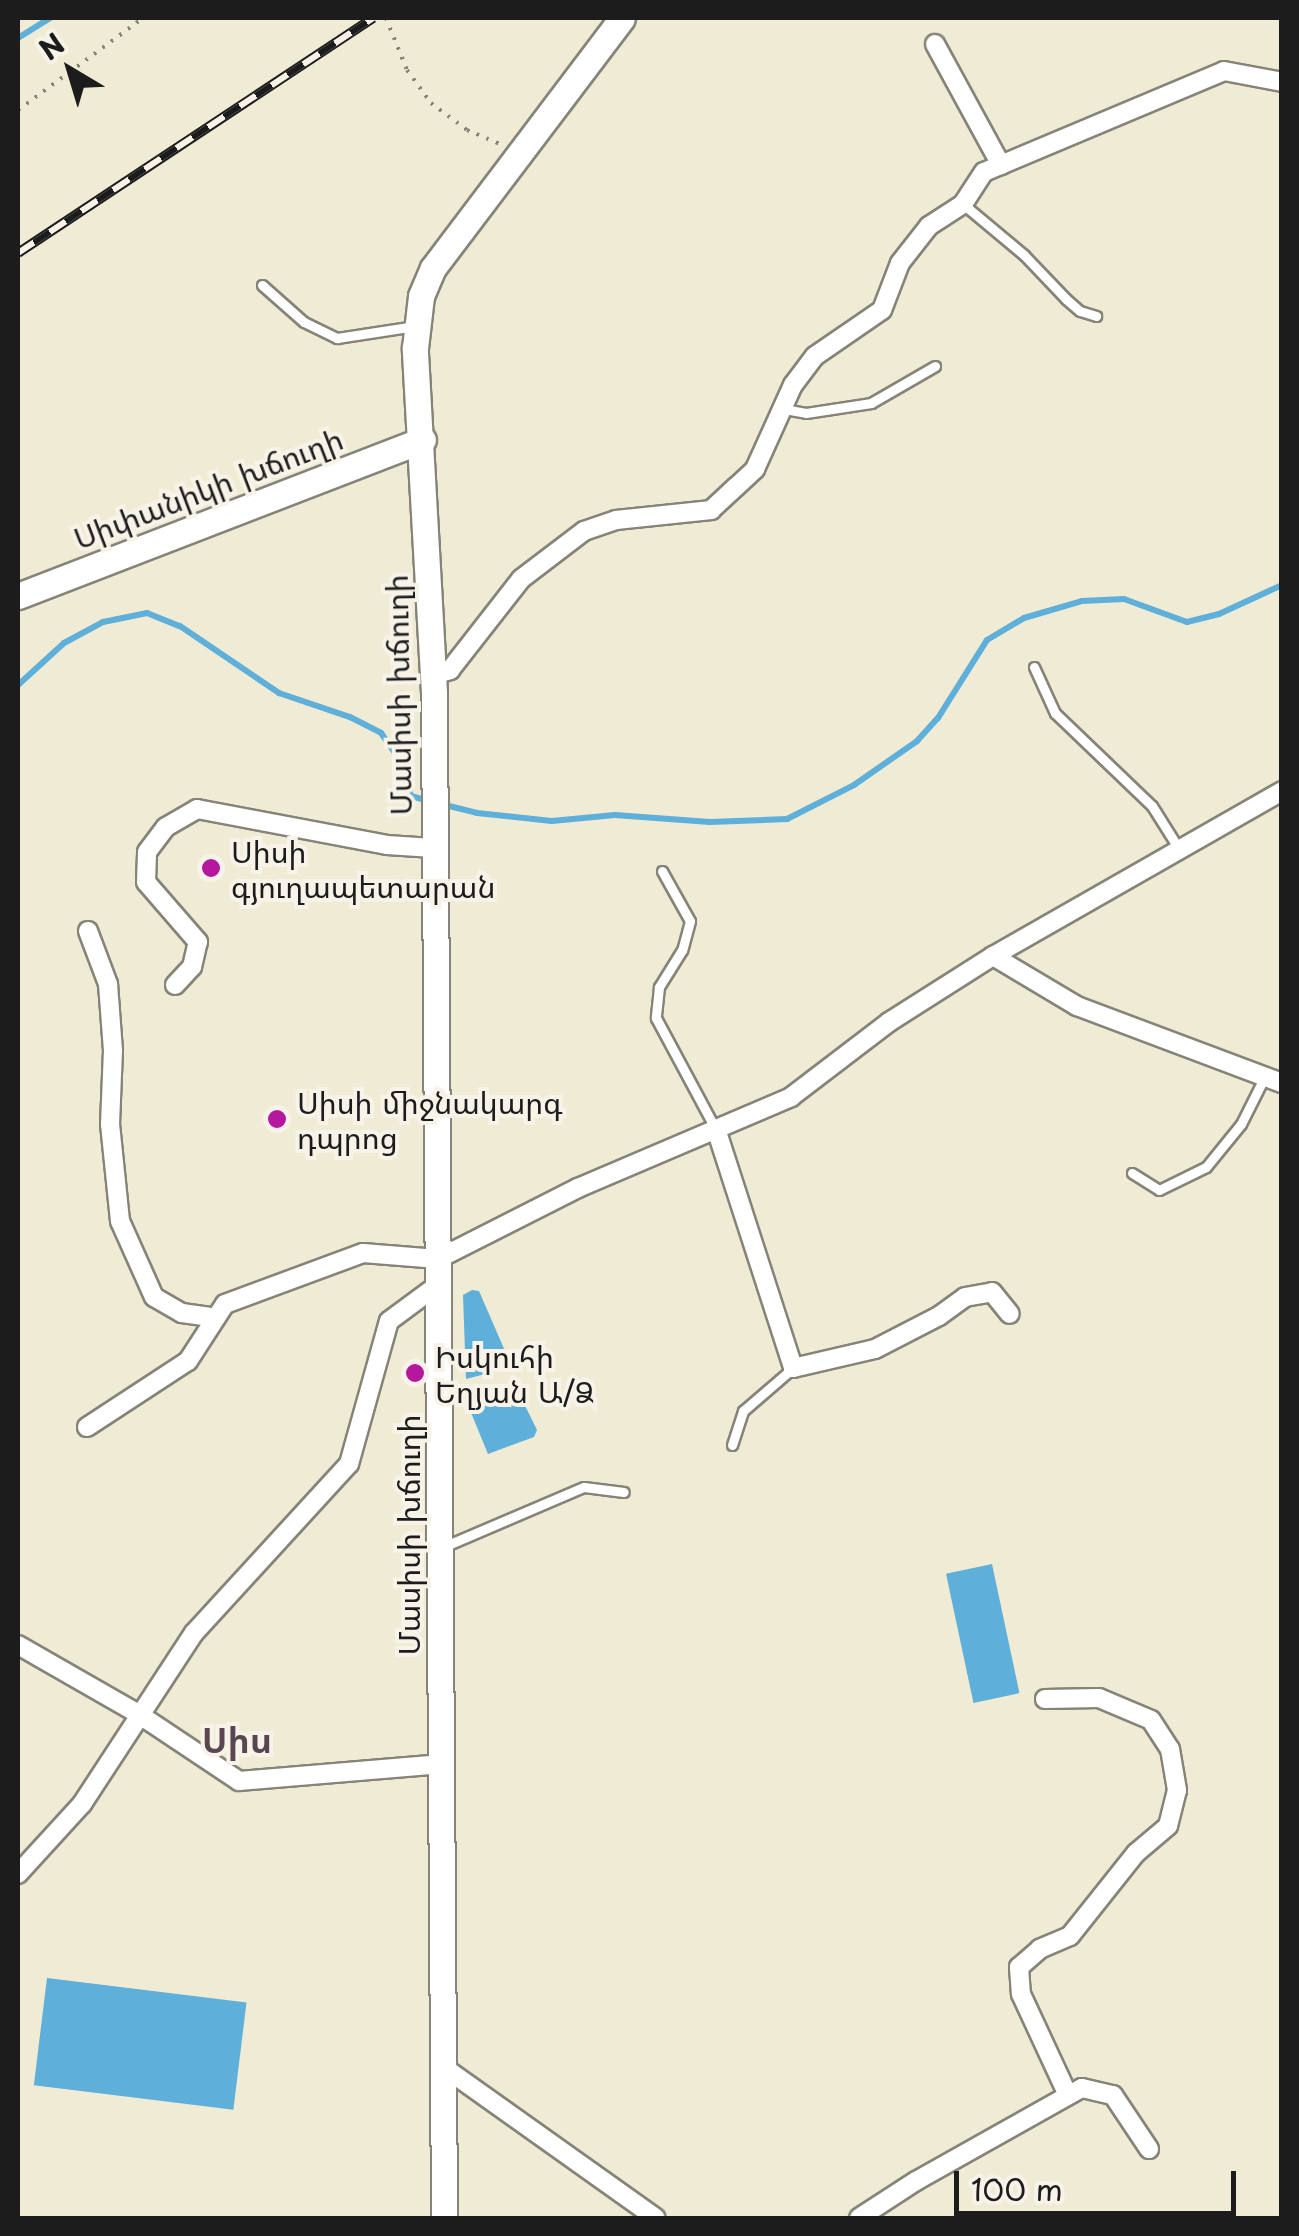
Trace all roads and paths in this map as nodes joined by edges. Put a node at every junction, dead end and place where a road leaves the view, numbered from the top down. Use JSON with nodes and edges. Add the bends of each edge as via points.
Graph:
{"nodes":[{"id":1,"x":143,"y":18,"type":"edge"},
{"id":2,"x":386,"y":18,"type":"edge"},
{"id":3,"x":622,"y":18,"type":"edge"},
{"id":4,"x":936,"y":44,"type":"dead end"},
{"id":5,"x":1282,"y":82,"type":"edge"},
{"id":6,"x":18,"y":110,"type":"edge"},
{"id":7,"x":519,"y":152,"type":"junction"},
{"id":8,"x":1001,"y":164,"type":"junction"},
{"id":9,"x":963,"y":204,"type":"junction"},
{"id":10,"x":262,"y":285,"type":"dead end"},
{"id":11,"x":1096,"y":316,"type":"dead end"},
{"id":12,"x":418,"y":325,"type":"junction"},
{"id":13,"x":935,"y":366,"type":"dead end"},
{"id":14,"x":781,"y":408,"type":"junction"},
{"id":15,"x":422,"y":440,"type":"junction"},
{"id":16,"x":18,"y":596,"type":"edge"},
{"id":17,"x":1034,"y":667,"type":"dead end"},
{"id":18,"x":434,"y":684,"type":"junction"},
{"id":19,"x":1282,"y":791,"type":"edge"},
{"id":20,"x":433,"y":848,"type":"junction"},
{"id":21,"x":1179,"y":849,"type":"junction"},
{"id":22,"x":662,"y":871,"type":"dead end"},
{"id":23,"x":88,"y":931,"type":"dead end"},
{"id":24,"x":993,"y":956,"type":"junction"},
{"id":25,"x":176,"y":986,"type":"dead end"},
{"id":26,"x":1273,"y":1080,"type":"edge"},
{"id":27,"x":718,"y":1132,"type":"junction"},
{"id":28,"x":1132,"y":1173,"type":"dead end"},
{"id":29,"x":438,"y":1272,"type":"junction"},
{"id":30,"x":1010,"y":1314,"type":"dead end"},
{"id":31,"x":216,"y":1318,"type":"junction"},
{"id":32,"x":793,"y":1368,"type":"junction"},
{"id":33,"x":87,"y":1426,"type":"dead end"},
{"id":34,"x":732,"y":1444,"type":"dead end"},
{"id":35,"x":624,"y":1492,"type":"dead end"},
{"id":36,"x":440,"y":1548,"type":"junction"},
{"id":37,"x":18,"y":1645,"type":"edge"},
{"id":38,"x":1045,"y":1699,"type":"dead end"},
{"id":39,"x":140,"y":1715,"type":"junction"},
{"id":40,"x":442,"y":1764,"type":"junction"},
{"id":41,"x":18,"y":1874,"type":"edge"},
{"id":42,"x":442,"y":2066,"type":"junction"},
{"id":43,"x":1068,"y":2093,"type":"junction"},
{"id":44,"x":1149,"y":2149,"type":"dead end"},
{"id":45,"x":444,"y":2218,"type":"edge"},
{"id":46,"x":656,"y":2218,"type":"edge"},
{"id":47,"x":859,"y":2218,"type":"edge"}],
"edges":[{"from":1,"to":6,"type":"path"},
{"from":2,"to":7,"type":"path","via":[[407,70],[431,103],[466,130]]},
{"from":3,"to":7,"type":"main road","name":"Մասիսի խճուղի"},
{"from":4,"to":8,"type":"street"},
{"from":5,"to":8,"type":"street","via":[[1224,70]]},
{"from":7,"to":12,"type":"main road","name":"Մասիսի խճուղի","via":[[433,268]]},
{"from":8,"to":9,"type":"street","via":[[984,172]]},
{"from":9,"to":11,"type":"lane","via":[[1066,300]]},
{"from":9,"to":14,"type":"street","via":[[929,226],[900,263],[882,310],[814,356]]},
{"from":10,"to":12,"type":"lane","via":[[304,322],[337,338]]},
{"from":12,"to":15,"type":"main road","name":"Մասիսի խճուղի"},
{"from":13,"to":14,"type":"lane","via":[[872,402],[806,413]]},
{"from":14,"to":18,"type":"street","via":[[755,469],[711,510],[616,520],[584,531],[520,578]]},
{"from":15,"to":16,"type":"main road","name":"Սիփանիկի խճուղի"},
{"from":15,"to":18,"type":"main road","name":"Մասիսի խճուղի"},
{"from":17,"to":21,"type":"lane","via":[[1055,713],[1152,806]]},
{"from":18,"to":20,"type":"main road","name":"Մասիսի խճուղի"},
{"from":19,"to":21,"type":"street"},
{"from":20,"to":25,"type":"street","via":[[197,809],[166,827],[146,852],[146,882],[198,942],[192,967]]},
{"from":20,"to":29,"type":"main road","name":"Մասիսի խճուղի"},
{"from":21,"to":24,"type":"street"},
{"from":22,"to":27,"type":"lane","via":[[690,920],[660,987],[656,1018]]},
{"from":23,"to":31,"type":"street","via":[[108,984],[110,1124],[120,1222],[154,1297],[182,1314]]},
{"from":24,"to":26,"type":"street","via":[[1076,1006]]},
{"from":24,"to":27,"type":"street","via":[[889,1022],[790,1097]]},
{"from":26,"to":28,"type":"lane","via":[[1206,1167],[1159,1190]]},
{"from":27,"to":29,"type":"street","via":[[578,1188]]},
{"from":27,"to":32,"type":"street"},
{"from":29,"to":31,"type":"street","via":[[363,1254],[225,1304]]},
{"from":29,"to":36,"type":"main road","name":"Մասիսի խճուղի"},
{"from":29,"to":39,"type":"street","via":[[389,1321],[349,1464],[194,1633]]},
{"from":30,"to":32,"type":"street","via":[[992,1292],[965,1296],[875,1349]]},
{"from":31,"to":33,"type":"street","via":[[188,1362]]},
{"from":32,"to":34,"type":"lane","via":[[743,1411]]},
{"from":35,"to":36,"type":"lane","via":[[584,1487]]},
{"from":36,"to":40,"type":"main road","name":"Մասիսի խճուղի"},
{"from":37,"to":39,"type":"street"},
{"from":38,"to":43,"type":"street","via":[[1100,1698],[1151,1720],[1170,1749],[1176,1790],[1168,1826],[1136,1853],[1070,1936],[1019,1967],[1021,1994]]},
{"from":39,"to":40,"type":"street","via":[[239,1781]]},
{"from":39,"to":41,"type":"street","via":[[82,1804]]},
{"from":40,"to":42,"type":"main road","name":"Մասիսի խճուղի"},
{"from":42,"to":45,"type":"main road","name":"Մասիսի խճուղի"},
{"from":42,"to":46,"type":"street"},
{"from":43,"to":44,"type":"street","via":[[1082,2088],[1113,2095]]},
{"from":43,"to":47,"type":"street"}]}
